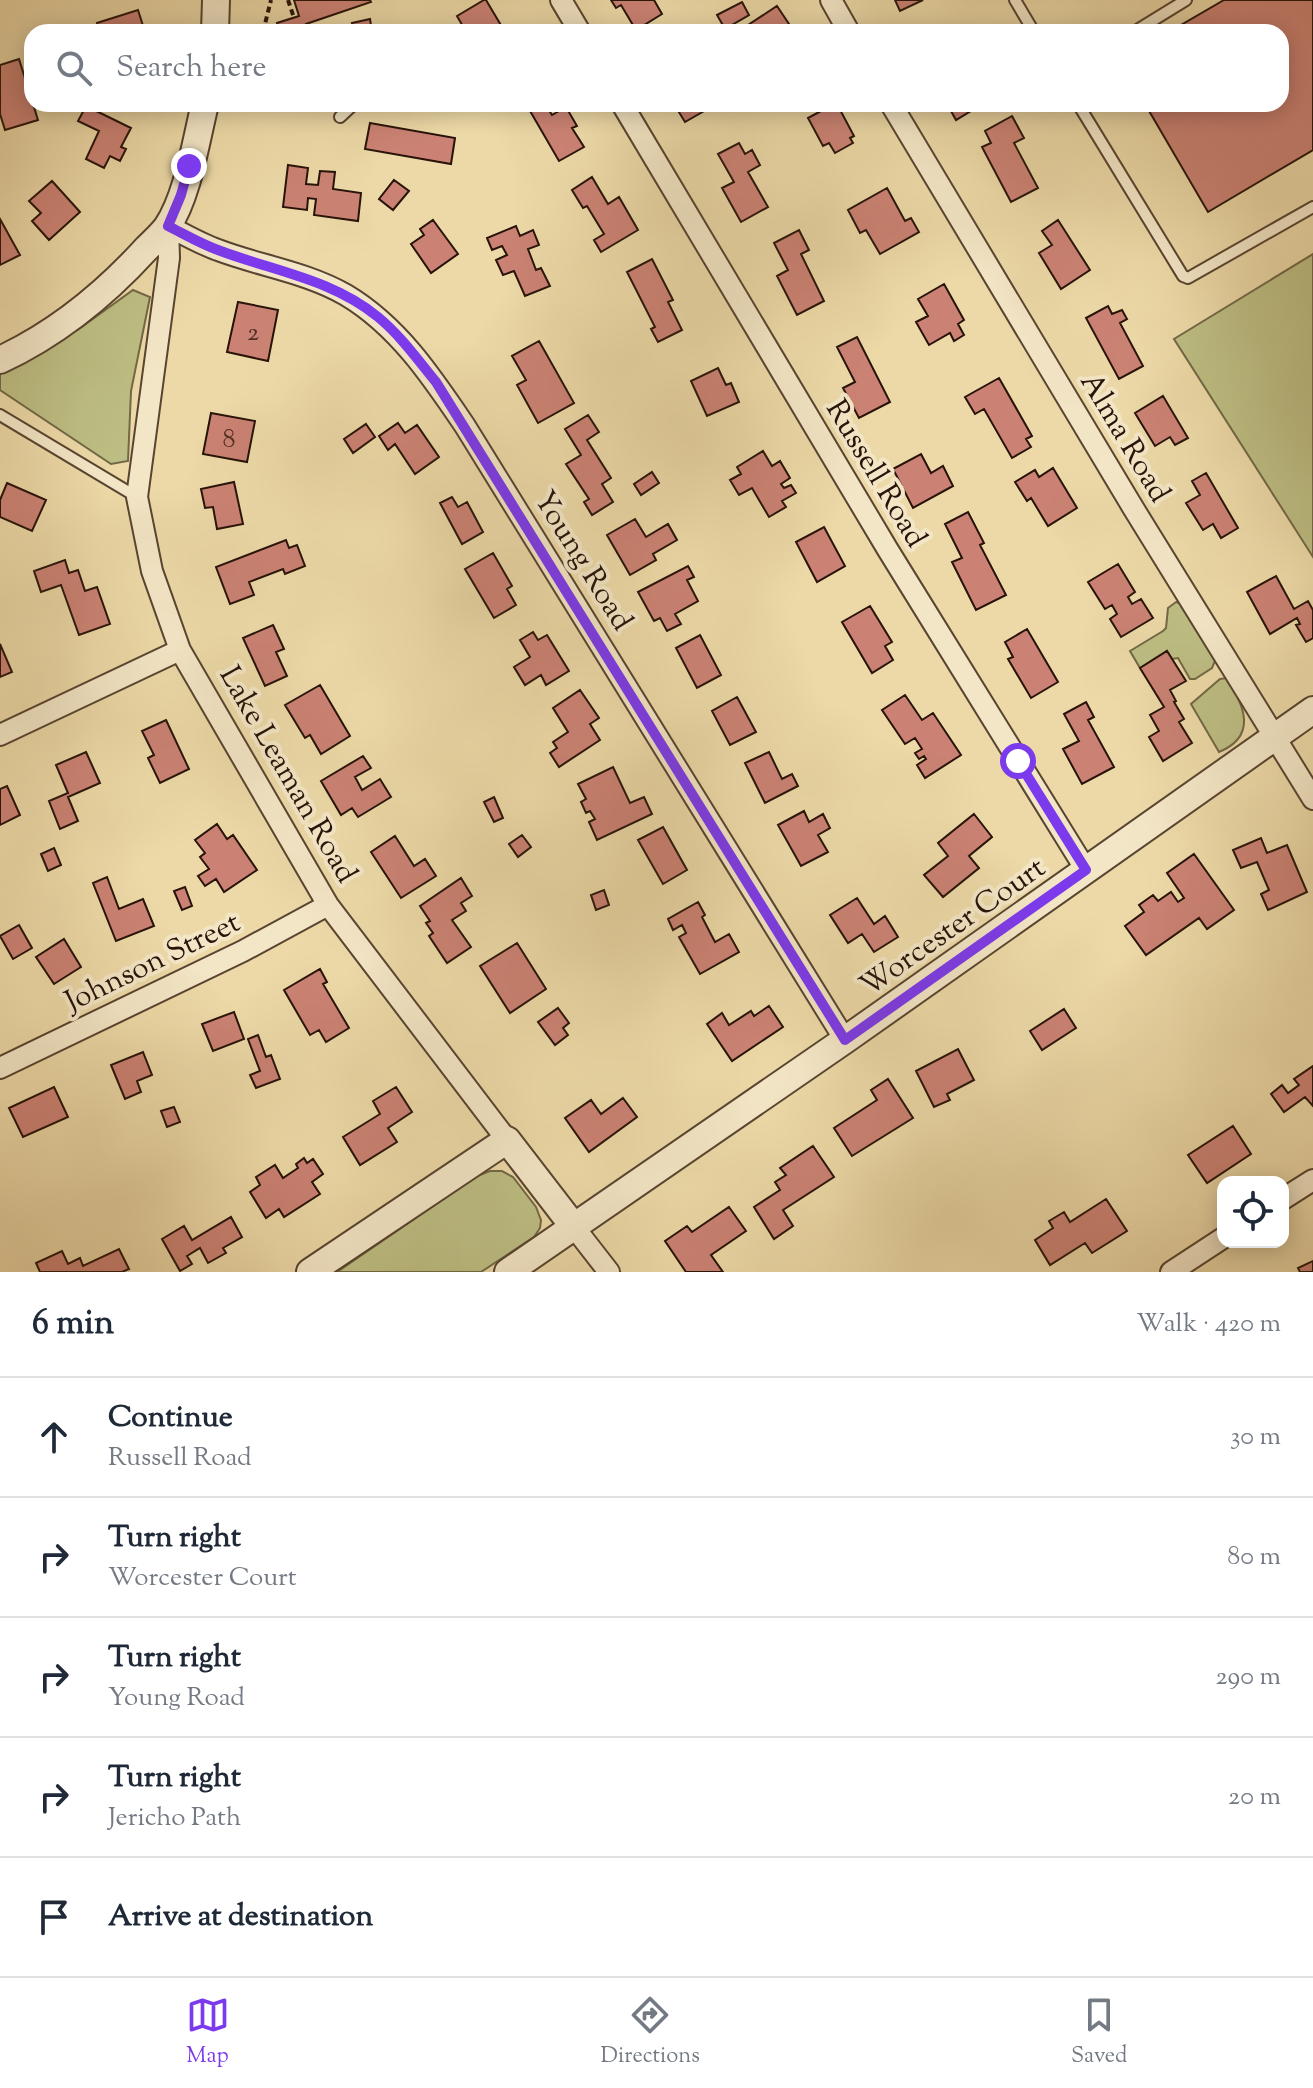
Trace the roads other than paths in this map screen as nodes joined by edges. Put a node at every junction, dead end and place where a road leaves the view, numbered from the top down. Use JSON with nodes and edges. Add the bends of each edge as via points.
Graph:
{"nodes":[{"id":1,"x":216,"y":0,"type":"edge"},
{"id":2,"x":561,"y":0,"type":"edge"},
{"id":3,"x":831,"y":0,"type":"edge"},
{"id":4,"x":1015,"y":0,"type":"edge"},
{"id":5,"x":1186,"y":0,"type":"edge"},
{"id":6,"x":215,"y":24,"type":"edge"},
{"id":7,"x":575,"y":24,"type":"edge"},
{"id":8,"x":844,"y":24,"type":"edge"},
{"id":9,"x":1029,"y":24,"type":"edge"},
{"id":10,"x":1147,"y":24,"type":"edge"},
{"id":11,"x":203,"y":112,"type":"edge"},
{"id":12,"x":345,"y":112,"type":"edge"},
{"id":13,"x":627,"y":112,"type":"edge"},
{"id":14,"x":896,"y":112,"type":"edge"},
{"id":15,"x":1083,"y":112,"type":"edge"},
{"id":16,"x":340,"y":117,"type":"dead end"},
{"id":17,"x":1313,"y":207,"type":"edge"},
{"id":18,"x":168,"y":226,"type":"junction"},
{"id":19,"x":0,"y":360,"type":"edge"},
{"id":20,"x":0,"y":415,"type":"edge"},
{"id":21,"x":137,"y":497,"type":"junction"},
{"id":22,"x":180,"y":650,"type":"junction"},
{"id":23,"x":1313,"y":710,"type":"edge"},
{"id":24,"x":0,"y":735,"type":"edge"},
{"id":25,"x":1276,"y":737,"type":"junction"},
{"id":26,"x":1313,"y":799,"type":"edge"},
{"id":27,"x":1086,"y":870,"type":"junction"},
{"id":28,"x":328,"y":905,"type":"junction"},
{"id":29,"x":845,"y":1040,"type":"junction"},
{"id":30,"x":0,"y":1068,"type":"edge"},
{"id":31,"x":507,"y":1140,"type":"junction"},
{"id":32,"x":1313,"y":1180,"type":"edge"},
{"id":33,"x":1289,"y":1195,"type":"edge"},
{"id":34,"x":574,"y":1227,"type":"junction"},
{"id":35,"x":1217,"y":1242,"type":"edge"},
{"id":36,"x":310,"y":1272,"type":"edge"},
{"id":37,"x":508,"y":1272,"type":"edge"},
{"id":38,"x":609,"y":1272,"type":"edge"},
{"id":39,"x":1171,"y":1272,"type":"edge"}],
"edges":[{"from":1,"to":6,"type":"street"},
{"from":2,"to":7,"type":"street"},
{"from":3,"to":8,"type":"street"},
{"from":4,"to":9,"type":"lane"},
{"from":5,"to":10,"type":"lane"},
{"from":11,"to":18,"type":"street"},
{"from":12,"to":16,"type":"lane"},
{"from":13,"to":27,"type":"street","name":"Russell Road"},
{"from":14,"to":25,"type":"street","name":"Alma Road"},
{"from":15,"to":17,"type":"lane","via":[[1183,276],[1188,278]]},
{"from":18,"to":19,"type":"street","via":[[120,278],[81,310]]},
{"from":18,"to":21,"type":"street","name":"Lake Leaman Road","via":[[169,258]]},
{"from":18,"to":29,"type":"street","name":"Young Road","via":[[217,250],[345,295],[378,317],[436,382]]},
{"from":20,"to":21,"type":"lane"},
{"from":21,"to":22,"type":"street","name":"Lake Leaman Road","via":[[152,571]]},
{"from":22,"to":24,"type":"street"},
{"from":22,"to":28,"type":"street","name":"Lake Leaman Road"},
{"from":23,"to":25,"type":"street","name":"Worcester Court"},
{"from":25,"to":26,"type":"street","name":"Alma Road"},
{"from":25,"to":27,"type":"street","name":"Worcester Court"},
{"from":27,"to":29,"type":"street","name":"Worcester Court"},
{"from":28,"to":30,"type":"street","name":"Johnson Street"},
{"from":28,"to":31,"type":"street","name":"Lake Leaman Road"},
{"from":29,"to":34,"type":"street","name":"Worcester Court"},
{"from":31,"to":34,"type":"street","name":"Lake Leaman Road"},
{"from":31,"to":36,"type":"street"},
{"from":32,"to":33,"type":"street"},
{"from":34,"to":37,"type":"street","name":"Worcester Court"},
{"from":34,"to":38,"type":"street","name":"Lake Leaman Road"},
{"from":35,"to":39,"type":"street"}]}
